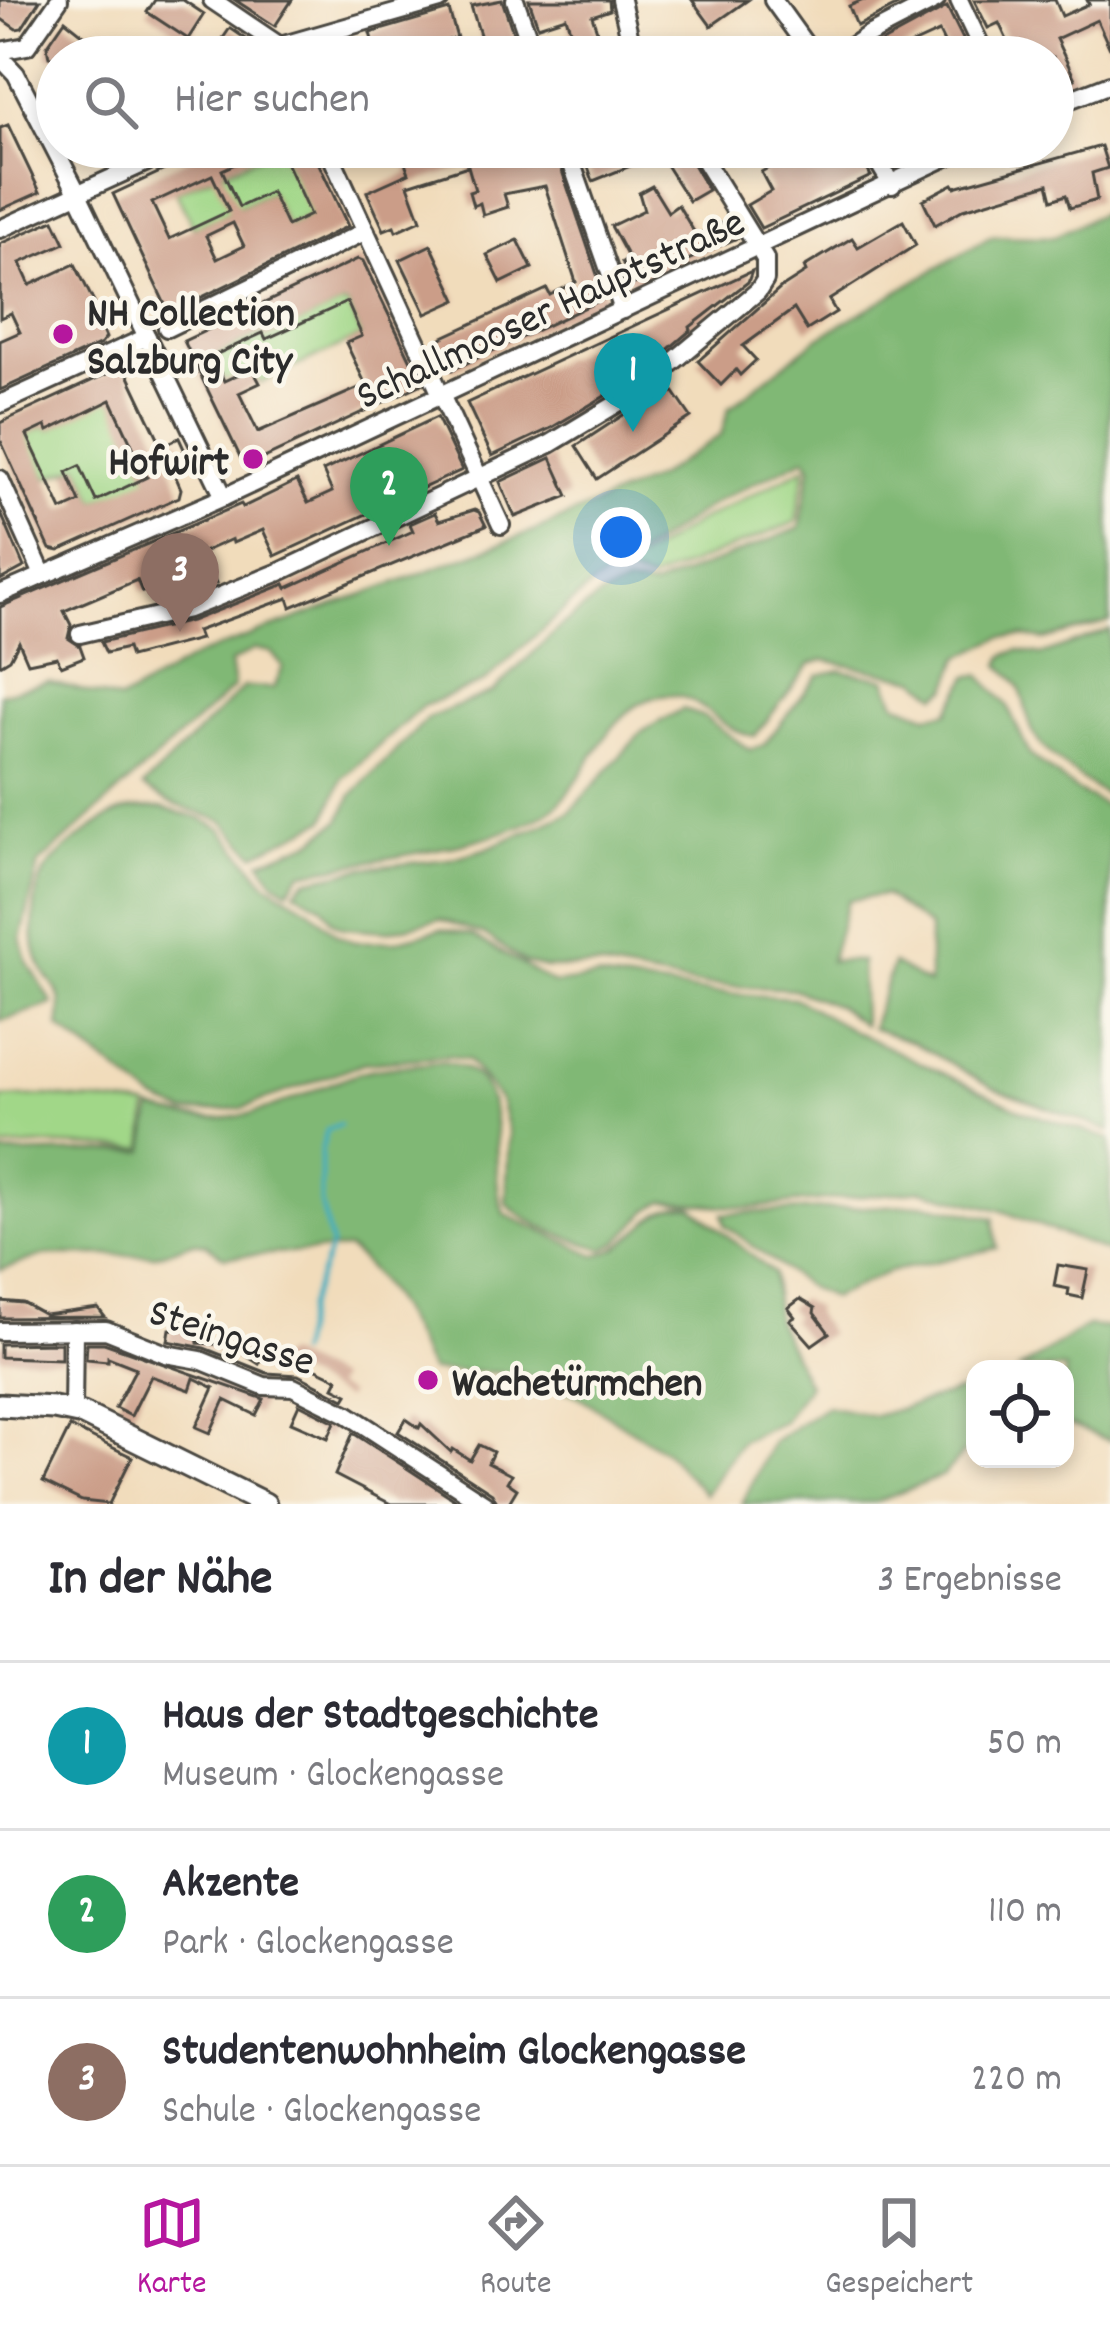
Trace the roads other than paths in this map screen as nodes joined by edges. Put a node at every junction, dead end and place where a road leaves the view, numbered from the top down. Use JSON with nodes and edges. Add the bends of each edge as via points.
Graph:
{"nodes":[{"id":1,"x":59,"y":0,"type":"edge"},
{"id":2,"x":212,"y":0,"type":"edge"},
{"id":3,"x":440,"y":0,"type":"edge"},
{"id":4,"x":514,"y":0,"type":"edge"},
{"id":5,"x":621,"y":0,"type":"edge"},
{"id":6,"x":773,"y":0,"type":"edge"},
{"id":7,"x":936,"y":0,"type":"edge"},
{"id":8,"x":959,"y":0,"type":"edge"},
{"id":9,"x":261,"y":36,"type":"edge"},
{"id":10,"x":331,"y":36,"type":"edge"},
{"id":11,"x":527,"y":36,"type":"edge"},
{"id":12,"x":629,"y":36,"type":"edge"},
{"id":13,"x":799,"y":36,"type":"edge"},
{"id":14,"x":867,"y":36,"type":"edge"},
{"id":15,"x":976,"y":36,"type":"edge"},
{"id":16,"x":0,"y":54,"type":"edge"},
{"id":17,"x":1110,"y":84,"type":"edge"},
{"id":18,"x":1074,"y":98,"type":"edge"},
{"id":19,"x":36,"y":113,"type":"edge"},
{"id":20,"x":65,"y":168,"type":"edge"},
{"id":21,"x":134,"y":168,"type":"edge"},
{"id":22,"x":337,"y":168,"type":"edge"},
{"id":23,"x":573,"y":168,"type":"edge"},
{"id":24,"x":709,"y":168,"type":"edge"},
{"id":25,"x":882,"y":168,"type":"edge"},
{"id":26,"x":926,"y":168,"type":"edge"},
{"id":27,"x":892,"y":185,"type":"junction"},
{"id":28,"x":78,"y":194,"type":"junction"},
{"id":29,"x":0,"y":230,"type":"edge"},
{"id":30,"x":366,"y":231,"type":"junction"},
{"id":31,"x":758,"y":248,"type":"junction"},
{"id":32,"x":623,"y":310,"type":"junction"},
{"id":33,"x":167,"y":328,"type":"dead end"},
{"id":34,"x":147,"y":337,"type":"junction"},
{"id":35,"x":444,"y":395,"type":"junction"},
{"id":36,"x":0,"y":404,"type":"edge"},
{"id":37,"x":480,"y":477,"type":"junction"},
{"id":38,"x":0,"y":479,"type":"edge"},
{"id":39,"x":224,"y":497,"type":"junction"},
{"id":40,"x":501,"y":525,"type":"dead end"},
{"id":41,"x":51,"y":575,"type":"junction"},
{"id":42,"x":0,"y":594,"type":"edge"},
{"id":43,"x":80,"y":634,"type":"dead end"},
{"id":44,"x":74,"y":1330,"type":"junction"},
{"id":45,"x":0,"y":1331,"type":"edge"},
{"id":46,"x":0,"y":1406,"type":"edge"},
{"id":47,"x":73,"y":1411,"type":"junction"},
{"id":48,"x":265,"y":1504,"type":"edge"},
{"id":49,"x":485,"y":1504,"type":"edge"}],
"edges":[{"from":1,"to":16,"type":"street","via":[[27,46]]},
{"from":2,"to":9,"type":"street"},
{"from":3,"to":10,"type":"street"},
{"from":4,"to":11,"type":"street"},
{"from":5,"to":12,"type":"street"},
{"from":6,"to":13,"type":"street"},
{"from":7,"to":14,"type":"street"},
{"from":8,"to":15,"type":"street"},
{"from":16,"to":19,"type":"street"},
{"from":17,"to":18,"type":"street"},
{"from":20,"to":28,"type":"street"},
{"from":21,"to":28,"type":"street"},
{"from":22,"to":30,"type":"street"},
{"from":23,"to":32,"type":"street"},
{"from":24,"to":31,"type":"street"},
{"from":25,"to":27,"type":"street"},
{"from":26,"to":27,"type":"street","name":"Schallmooser Hauptstraße"},
{"from":27,"to":31,"type":"street","name":"Schallmooser Hauptstraße"},
{"from":28,"to":29,"type":"street"},
{"from":28,"to":34,"type":"street"},
{"from":30,"to":33,"type":"street"},
{"from":30,"to":35,"type":"street"},
{"from":31,"to":32,"type":"street","name":"Schallmooser Hauptstraße"},
{"from":31,"to":37,"type":"street","via":[[767,268],[758,291],[683,355],[611,410]]},
{"from":32,"to":35,"type":"street","name":"Schallmooser Hauptstraße"},
{"from":34,"to":36,"type":"street"},
{"from":34,"to":39,"type":"street"},
{"from":35,"to":37,"type":"street"},
{"from":35,"to":39,"type":"street","name":"Schallmooser Hauptstraße"},
{"from":37,"to":40,"type":"street"},
{"from":37,"to":43,"type":"street","via":[[188,609]]},
{"from":38,"to":41,"type":"street"},
{"from":39,"to":41,"type":"street","name":"Schallmooser Hauptstraße"},
{"from":41,"to":42,"type":"street","name":"Schallmooser Hauptstraße"},
{"from":44,"to":45,"type":"street","name":"Steingasse"},
{"from":44,"to":47,"type":"street"},
{"from":44,"to":49,"type":"street","name":"Steingasse","via":[[118,1333],[264,1386],[293,1387]]},
{"from":46,"to":47,"type":"main road"},
{"from":47,"to":48,"type":"main road"}]}
